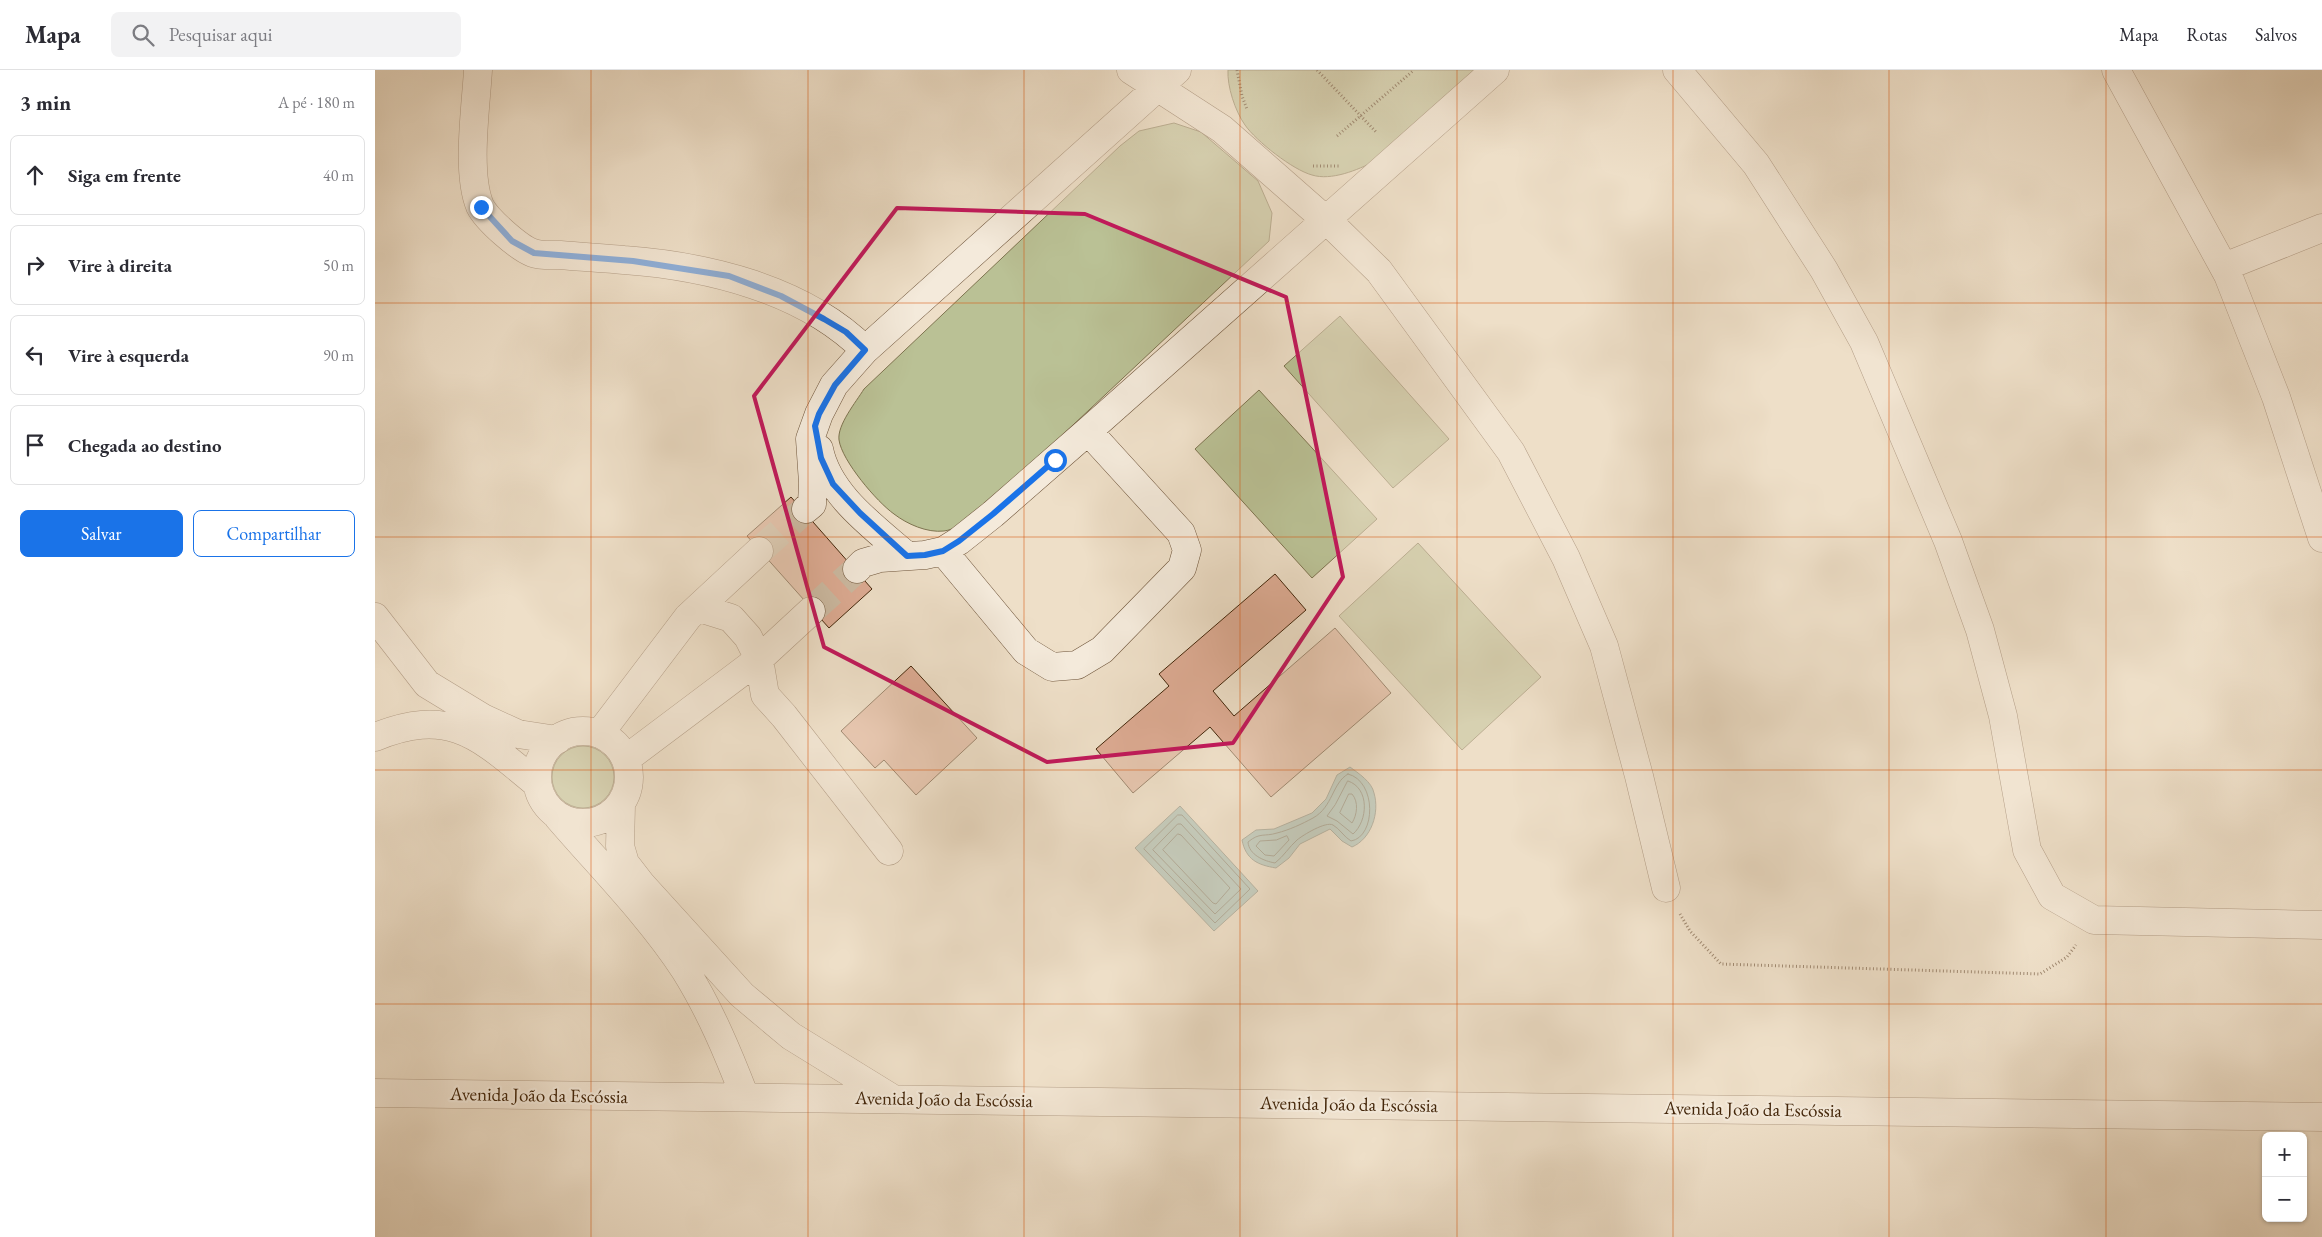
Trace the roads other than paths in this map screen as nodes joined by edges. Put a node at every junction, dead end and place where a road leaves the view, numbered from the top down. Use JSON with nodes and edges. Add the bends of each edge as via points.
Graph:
{"nodes":[{"id":1,"x":478,"y":70,"type":"edge"},
{"id":2,"x":1131,"y":70,"type":"edge"},
{"id":3,"x":1495,"y":70,"type":"edge"},
{"id":4,"x":1677,"y":70,"type":"edge"},
{"id":5,"x":2116,"y":70,"type":"edge"},
{"id":6,"x":1167,"y":79,"type":"edge"},
{"id":7,"x":1325,"y":221,"type":"junction"},
{"id":8,"x":2322,"y":228,"type":"edge"},
{"id":9,"x":2224,"y":266,"type":"junction"},
{"id":10,"x":865,"y":350,"type":"junction"},
{"id":11,"x":815,"y":426,"type":"junction"},
{"id":12,"x":1087,"y":431,"type":"junction"},
{"id":13,"x":806,"y":509,"type":"tunnel mouth"},
{"id":14,"x":2322,"y":538,"type":"edge"},
{"id":15,"x":759,"y":551,"type":"tunnel mouth"},
{"id":16,"x":943,"y":551,"type":"junction"},
{"id":17,"x":907,"y":556,"type":"junction"},
{"id":18,"x":857,"y":568,"type":"tunnel mouth"},
{"id":19,"x":699,"y":608,"type":"junction"},
{"id":20,"x":811,"y":611,"type":"tunnel mouth"},
{"id":21,"x":375,"y":617,"type":"edge"},
{"id":22,"x":759,"y":659,"type":"junction"},
{"id":23,"x":599,"y":734,"type":"junction"},
{"id":24,"x":375,"y":737,"type":"edge"},
{"id":25,"x":557,"y":740,"type":"junction"},
{"id":26,"x":626,"y":759,"type":"junction"},
{"id":27,"x":536,"y":783,"type":"junction"},
{"id":28,"x":621,"y":805,"type":"junction"},
{"id":29,"x":559,"y":817,"type":"junction"},
{"id":30,"x":889,"y":851,"type":"dead end"},
{"id":31,"x":1666,"y":888,"type":"road end"},
{"id":32,"x":2322,"y":925,"type":"edge"},
{"id":33,"x":375,"y":1092,"type":"edge"},
{"id":34,"x":745,"y":1097,"type":"junction"},
{"id":35,"x":892,"y":1098,"type":"junction"},
{"id":36,"x":2322,"y":1117,"type":"edge"}],
"edges":[{"from":1,"to":10,"type":"street","via":[[473,171],[481,207],[512,241],[534,253],[633,261],[729,276],[781,296],[824,319],[846,332]]},
{"from":2,"to":6,"type":"street"},
{"from":3,"to":7,"type":"street"},
{"from":4,"to":32,"type":"street","via":[[1756,164],[1824,270],[1864,342],[1949,541],[1980,630],[2003,716],[2027,850],[2052,896],[2094,920]]},
{"from":5,"to":9,"type":"street"},
{"from":6,"to":7,"type":"street"},
{"from":6,"to":10,"type":"street"},
{"from":7,"to":12,"type":"street"},
{"from":7,"to":31,"type":"street","via":[[1379,271],[1511,452],[1566,558],[1604,646]]},
{"from":8,"to":9,"type":"street"},
{"from":9,"to":14,"type":"street","via":[[2276,397]]},
{"from":10,"to":11,"type":"street","via":[[835,385]]},
{"from":11,"to":13,"type":"street","via":[[810,439],[812,504]]},
{"from":11,"to":17,"type":"street","via":[[821,458],[833,484]]},
{"from":12,"to":16,"type":"street","via":[[993,514]]},
{"from":12,"to":16,"type":"street","via":[[1181,533],[1187,550],[1182,568],[1102,650],[1077,665],[1052,667],[1026,652]]},
{"from":15,"to":19,"type":"street"},
{"from":16,"to":17,"type":"street"},
{"from":17,"to":18,"type":"street","via":[[880,558]]},
{"from":19,"to":22,"type":"street","via":[[731,618],[748,637]]},
{"from":19,"to":23,"type":"street","via":[[665,646]]},
{"from":20,"to":22,"type":"street"},
{"from":21,"to":25,"type":"street","via":[[427,684],[483,718],[518,734]]},
{"from":22,"to":26,"type":"street"},
{"from":22,"to":30,"type":"street","via":[[765,695]]},
{"from":23,"to":25,"type":"street","via":[[577,730]]},
{"from":23,"to":26,"type":"street","via":[[617,745]]},
{"from":24,"to":27,"type":"street","via":[[399,728],[453,727],[470,732],[485,742]]},
{"from":25,"to":27,"type":"street","via":[[548,746],[538,763]]},
{"from":26,"to":28,"type":"street","via":[[630,771],[629,788]]},
{"from":27,"to":29,"type":"street","via":[[544,804]]},
{"from":28,"to":29,"type":"street","via":[[597,822],[578,824]]},
{"from":28,"to":35,"type":"street","via":[[620,846],[625,863],[742,995],[791,1036]]},
{"from":29,"to":34,"type":"street","via":[[653,927],[685,971],[727,1048]]},
{"from":33,"to":34,"type":"street","name":"Avenida João da Escóssia"},
{"from":34,"to":35,"type":"street","name":"Avenida João da Escóssia"},
{"from":35,"to":36,"type":"street","name":"Avenida João da Escóssia"}]}
